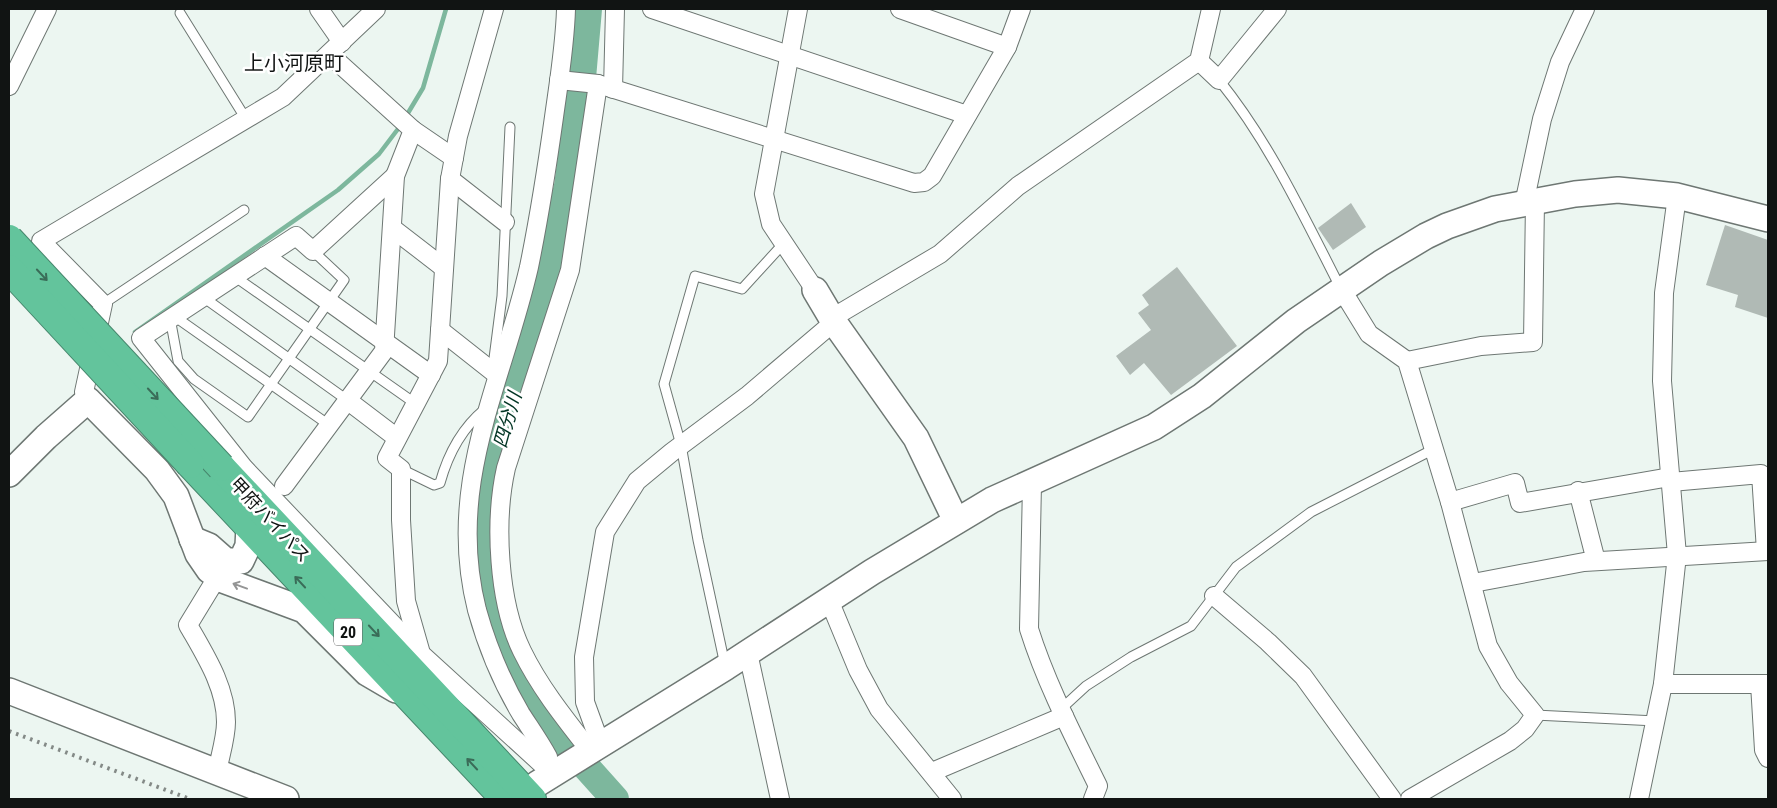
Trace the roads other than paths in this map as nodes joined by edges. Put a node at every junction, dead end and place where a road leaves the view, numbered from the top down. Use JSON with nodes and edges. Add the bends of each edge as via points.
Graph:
{"nodes":[{"id":1,"x":47,"y":9,"type":"edge"},
{"id":2,"x":319,"y":9,"type":"edge"},
{"id":3,"x":376,"y":9,"type":"edge"},
{"id":4,"x":494,"y":9,"type":"edge"},
{"id":5,"x":566,"y":9,"type":"edge"},
{"id":6,"x":615,"y":9,"type":"edge"},
{"id":7,"x":652,"y":9,"type":"edge"},
{"id":8,"x":798,"y":9,"type":"edge"},
{"id":9,"x":900,"y":9,"type":"edge"},
{"id":10,"x":1021,"y":9,"type":"edge"},
{"id":11,"x":1211,"y":9,"type":"edge"},
{"id":12,"x":1277,"y":9,"type":"edge"},
{"id":13,"x":1585,"y":9,"type":"edge"},
{"id":14,"x":180,"y":13,"type":"dead end"},
{"id":15,"x":1007,"y":47,"type":"junction"},
{"id":16,"x":336,"y":48,"type":"junction"},
{"id":17,"x":788,"y":55,"type":"junction"},
{"id":18,"x":1199,"y":62,"type":"junction"},
{"id":19,"x":1219,"y":80,"type":"junction"},
{"id":20,"x":562,"y":81,"type":"junction"},
{"id":21,"x":9,"y":86,"type":"edge"},
{"id":22,"x":601,"y":86,"type":"junction"},
{"id":23,"x":967,"y":115,"type":"junction"},
{"id":24,"x":246,"y":119,"type":"junction"},
{"id":25,"x":510,"y":127,"type":"dead end"},
{"id":26,"x":412,"y":129,"type":"junction"},
{"id":27,"x":773,"y":140,"type":"junction"},
{"id":28,"x":454,"y":158,"type":"junction"},
{"id":29,"x":395,"y":176,"type":"junction"},
{"id":30,"x":450,"y":179,"type":"junction"},
{"id":31,"x":1677,"y":196,"type":"junction"},
{"id":32,"x":1529,"y":202,"type":"junction"},
{"id":33,"x":244,"y":210,"type":"dead end"},
{"id":34,"x":1768,"y":220,"type":"edge"},
{"id":35,"x":505,"y":222,"type":"junction"},
{"id":36,"x":392,"y":228,"type":"junction"},
{"id":37,"x":9,"y":239,"type":"edge"},
{"id":38,"x":784,"y":242,"type":"junction"},
{"id":39,"x":313,"y":251,"type":"junction"},
{"id":40,"x":265,"y":256,"type":"junction"},
{"id":41,"x":444,"y":268,"type":"junction"},
{"id":42,"x":9,"y":269,"type":"edge"},
{"id":43,"x":234,"y":276,"type":"junction"},
{"id":44,"x":815,"y":290,"type":"joint"},
{"id":45,"x":1342,"y":290,"type":"junction"},
{"id":46,"x":203,"y":297,"type":"junction"},
{"id":47,"x":328,"y":300,"type":"junction"},
{"id":48,"x":103,"y":304,"type":"junction"},
{"id":49,"x":172,"y":317,"type":"junction"},
{"id":50,"x":833,"y":320,"type":"junction"},
{"id":51,"x":308,"y":329,"type":"junction"},
{"id":52,"x":440,"y":330,"type":"junction"},
{"id":53,"x":385,"y":342,"type":"junction"},
{"id":54,"x":289,"y":357,"type":"junction"},
{"id":55,"x":1407,"y":361,"type":"junction"},
{"id":56,"x":369,"y":371,"type":"junction"},
{"id":57,"x":495,"y":374,"type":"junction"},
{"id":58,"x":431,"y":375,"type":"junction"},
{"id":59,"x":271,"y":384,"type":"junction"},
{"id":60,"x":88,"y":400,"type":"junction"},
{"id":61,"x":347,"y":400,"type":"junction"},
{"id":62,"x":416,"y":404,"type":"junction"},
{"id":63,"x":487,"y":408,"type":"junction"},
{"id":64,"x":329,"y":425,"type":"junction"},
{"id":65,"x":398,"y":438,"type":"junction"},
{"id":66,"x":681,"y":445,"type":"junction"},
{"id":67,"x":1434,"y":449,"type":"junction"},
{"id":68,"x":401,"y":469,"type":"junction"},
{"id":69,"x":9,"y":474,"type":"edge"},
{"id":70,"x":1670,"y":480,"type":"junction"},
{"id":71,"x":1032,"y":484,"type":"junction"},
{"id":72,"x":284,"y":486,"type":"dead end"},
{"id":73,"x":1578,"y":492,"type":"junction"},
{"id":74,"x":1450,"y":502,"type":"junction"},
{"id":75,"x":956,"y":521,"type":"junction"},
{"id":76,"x":249,"y":527,"type":"junction"},
{"id":77,"x":192,"y":538,"type":"junction"},
{"id":78,"x":1767,"y":551,"type":"edge"},
{"id":79,"x":1677,"y":555,"type":"junction"},
{"id":80,"x":1596,"y":561,"type":"junction"},
{"id":81,"x":1473,"y":583,"type":"junction"},
{"id":82,"x":213,"y":584,"type":"dead end"},
{"id":83,"x":1214,"y":596,"type":"junction"},
{"id":84,"x":829,"y":600,"type":"junction"},
{"id":85,"x":420,"y":653,"type":"junction"},
{"id":86,"x":748,"y":653,"type":"junction"},
{"id":87,"x":726,"y":667,"type":"junction"},
{"id":88,"x":1663,"y":684,"type":"junction"},
{"id":89,"x":1764,"y":684,"type":"edge"},
{"id":90,"x":9,"y":691,"type":"edge"},
{"id":91,"x":409,"y":697,"type":"junction"},
{"id":92,"x":1062,"y":712,"type":"junction"},
{"id":93,"x":1535,"y":715,"type":"junction"},
{"id":94,"x":1656,"y":720,"type":"junction"},
{"id":95,"x":596,"y":749,"type":"junction"},
{"id":96,"x":1768,"y":758,"type":"edge"},
{"id":97,"x":217,"y":772,"type":"junction"},
{"id":98,"x":932,"y":772,"type":"junction"},
{"id":99,"x":545,"y":779,"type":"edge"},
{"id":100,"x":286,"y":799,"type":"edge"},
{"id":101,"x":505,"y":799,"type":"edge"},
{"id":102,"x":780,"y":799,"type":"edge"},
{"id":103,"x":952,"y":799,"type":"edge"},
{"id":104,"x":1093,"y":799,"type":"edge"},
{"id":105,"x":1392,"y":799,"type":"edge"},
{"id":106,"x":1410,"y":799,"type":"edge"},
{"id":107,"x":1639,"y":799,"type":"edge"}],
"edges":[{"from":1,"to":21,"type":"street"},
{"from":2,"to":16,"type":"street"},
{"from":3,"to":16,"type":"street"},
{"from":4,"to":28,"type":"street"},
{"from":5,"to":20,"type":"street"},
{"from":6,"to":22,"type":"street"},
{"from":7,"to":17,"type":"street"},
{"from":8,"to":17,"type":"street"},
{"from":9,"to":15,"type":"street"},
{"from":10,"to":15,"type":"street"},
{"from":11,"to":18,"type":"street"},
{"from":12,"to":19,"type":"street"},
{"from":13,"to":32,"type":"street","via":[[1560,62],[1548,100]]},
{"from":14,"to":24,"type":"lane"},
{"from":15,"to":23,"type":"street"},
{"from":16,"to":24,"type":"street","via":[[282,97]]},
{"from":16,"to":26,"type":"street"},
{"from":17,"to":23,"type":"street"},
{"from":17,"to":27,"type":"street"},
{"from":18,"to":19,"type":"street"},
{"from":18,"to":50,"type":"street","via":[[1018,186],[940,254]]},
{"from":19,"to":45,"type":"lane","via":[[1270,153]]},
{"from":20,"to":22,"type":"street"},
{"from":20,"to":57,"type":"street","via":[[528,268]]},
{"from":22,"to":27,"type":"street"},
{"from":22,"to":95,"type":"street","via":[[570,270],[506,468],[500,495],[499,540],[506,600],[521,650],[554,705]]},
{"from":23,"to":27,"type":"street","via":[[932,176],[924,182],[914,183]]},
{"from":24,"to":48,"type":"street","via":[[41,241]]},
{"from":25,"to":35,"type":"lane"},
{"from":26,"to":28,"type":"street"},
{"from":26,"to":29,"type":"street"},
{"from":27,"to":38,"type":"street","via":[[764,194],[771,224]]},
{"from":28,"to":30,"type":"street"},
{"from":29,"to":36,"type":"street"},
{"from":29,"to":39,"type":"street"},
{"from":30,"to":35,"type":"street"},
{"from":30,"to":41,"type":"street"},
{"from":31,"to":32,"type":"street","via":[[1618,190]]},
{"from":31,"to":34,"type":"street"},
{"from":31,"to":70,"type":"street","via":[[1664,293],[1662,371]]},
{"from":32,"to":45,"type":"street","via":[[1495,209],[1426,236]]},
{"from":32,"to":55,"type":"street","via":[[1533,342],[1481,346]]},
{"from":33,"to":48,"type":"lane"},
{"from":35,"to":57,"type":"lane"},
{"from":36,"to":41,"type":"street"},
{"from":36,"to":53,"type":"street"},
{"from":37,"to":99,"type":"highway","name":"甲府バイパス","number":"20","one_way":true,"bridge":true,"via":[[221,467]]},
{"from":38,"to":44,"type":"street"},
{"from":38,"to":66,"type":"lane","via":[[742,289],[695,276],[664,384]]},
{"from":39,"to":40,"type":"street","via":[[296,236]]},
{"from":39,"to":47,"type":"lane","via":[[344,280]]},
{"from":40,"to":43,"type":"street"},
{"from":40,"to":47,"type":"street"},
{"from":41,"to":52,"type":"street"},
{"from":42,"to":76,"type":"highway","name":"甲府バイパス","number":"20","bridge":true},
{"from":43,"to":46,"type":"street"},
{"from":43,"to":51,"type":"lane"},
{"from":44,"to":50,"type":"street"},
{"from":45,"to":55,"type":"street","via":[[1368,334]]},
{"from":45,"to":71,"type":"street","via":[[1296,321],[1202,396],[1154,427]]},
{"from":46,"to":49,"type":"street"},
{"from":46,"to":54,"type":"lane"},
{"from":47,"to":51,"type":"lane"},
{"from":47,"to":53,"type":"street"},
{"from":48,"to":60,"type":"street","via":[[84,392]]},
{"from":49,"to":59,"type":"lane"},
{"from":49,"to":59,"type":"lane","via":[[178,361],[194,379],[248,417]]},
{"from":49,"to":85,"type":"street","via":[[141,338],[244,468]]},
{"from":50,"to":66,"type":"street","via":[[747,396]]},
{"from":50,"to":75,"type":"street","via":[[916,438]]},
{"from":51,"to":54,"type":"lane"},
{"from":51,"to":56,"type":"lane"},
{"from":52,"to":57,"type":"street"},
{"from":52,"to":58,"type":"street","via":[[438,361]]},
{"from":53,"to":56,"type":"street","via":[[384,351]]},
{"from":53,"to":58,"type":"street"},
{"from":54,"to":59,"type":"lane"},
{"from":54,"to":61,"type":"lane"},
{"from":55,"to":67,"type":"street"},
{"from":56,"to":61,"type":"street"},
{"from":56,"to":62,"type":"lane"},
{"from":57,"to":63,"type":"street"},
{"from":58,"to":62,"type":"street"},
{"from":59,"to":64,"type":"lane"},
{"from":60,"to":69,"type":"street"},
{"from":60,"to":77,"type":"street","via":[[158,470],[176,496]]},
{"from":61,"to":64,"type":"street"},
{"from":61,"to":65,"type":"street"},
{"from":62,"to":65,"type":"street"},
{"from":63,"to":68,"type":"lane","via":[[468,423],[446,462],[440,483],[434,485]]},
{"from":63,"to":99,"type":"street","via":[[468,503],[468,554],[477,609],[494,660],[520,713],[548,757]]},
{"from":64,"to":72,"type":"street"},
{"from":65,"to":68,"type":"street","via":[[387,458]]},
{"from":66,"to":87,"type":"lane"},
{"from":66,"to":95,"type":"street","via":[[637,481],[605,532],[584,657],[586,702]]},
{"from":67,"to":74,"type":"street"},
{"from":67,"to":83,"type":"lane","via":[[1311,512],[1236,567]]},
{"from":68,"to":85,"type":"street","via":[[406,601]]},
{"from":70,"to":73,"type":"street"},
{"from":70,"to":78,"type":"street","via":[[1761,474]]},
{"from":70,"to":79,"type":"street"},
{"from":71,"to":75,"type":"street","via":[[992,500]]},
{"from":71,"to":92,"type":"street","via":[[1030,629]]},
{"from":73,"to":74,"type":"street","via":[[1520,503],[1515,483]]},
{"from":73,"to":80,"type":"street"},
{"from":74,"to":81,"type":"street"},
{"from":75,"to":84,"type":"street"},
{"from":76,"to":77,"type":"street","via":[[248,546],[241,561],[226,562],[209,546]]},
{"from":91,"to":76,"type":"highway","name":"甲府バイパス","number":"20","one_way":true},
{"from":91,"to":77,"type":"street","one_way":true,"via":[[367,673],[304,610],[223,580],[209,570]]},
{"from":78,"to":79,"type":"street"},
{"from":79,"to":80,"type":"street"},
{"from":79,"to":88,"type":"street"},
{"from":80,"to":81,"type":"street"},
{"from":81,"to":93,"type":"street","via":[[1475,603],[1488,646],[1509,683]]},
{"from":82,"to":97,"type":"street","via":[[188,625],[212,666],[224,703],[226,724]]},
{"from":83,"to":92,"type":"lane","via":[[1191,626],[1131,656],[1086,686]]},
{"from":83,"to":105,"type":"street","via":[[1303,676]]},
{"from":84,"to":86,"type":"street"},
{"from":84,"to":98,"type":"street","via":[[858,670],[879,709]]},
{"from":85,"to":99,"type":"street"},
{"from":86,"to":87,"type":"street"},
{"from":86,"to":102,"type":"street"},
{"from":87,"to":95,"type":"street"},
{"from":88,"to":89,"type":"street"},
{"from":88,"to":94,"type":"street"},
{"from":89,"to":96,"type":"street","via":[[1764,750]]},
{"from":90,"to":97,"type":"street"},
{"from":101,"to":91,"type":"highway","name":"甲府バイパス","number":"20","one_way":true},
{"from":92,"to":98,"type":"street"},
{"from":92,"to":104,"type":"street","via":[[1098,786]]},
{"from":93,"to":94,"type":"lane"},
{"from":93,"to":106,"type":"street","via":[[1510,741]]},
{"from":94,"to":107,"type":"street"},
{"from":95,"to":99,"type":"street"},
{"from":97,"to":100,"type":"street"},
{"from":98,"to":103,"type":"street"}]}
